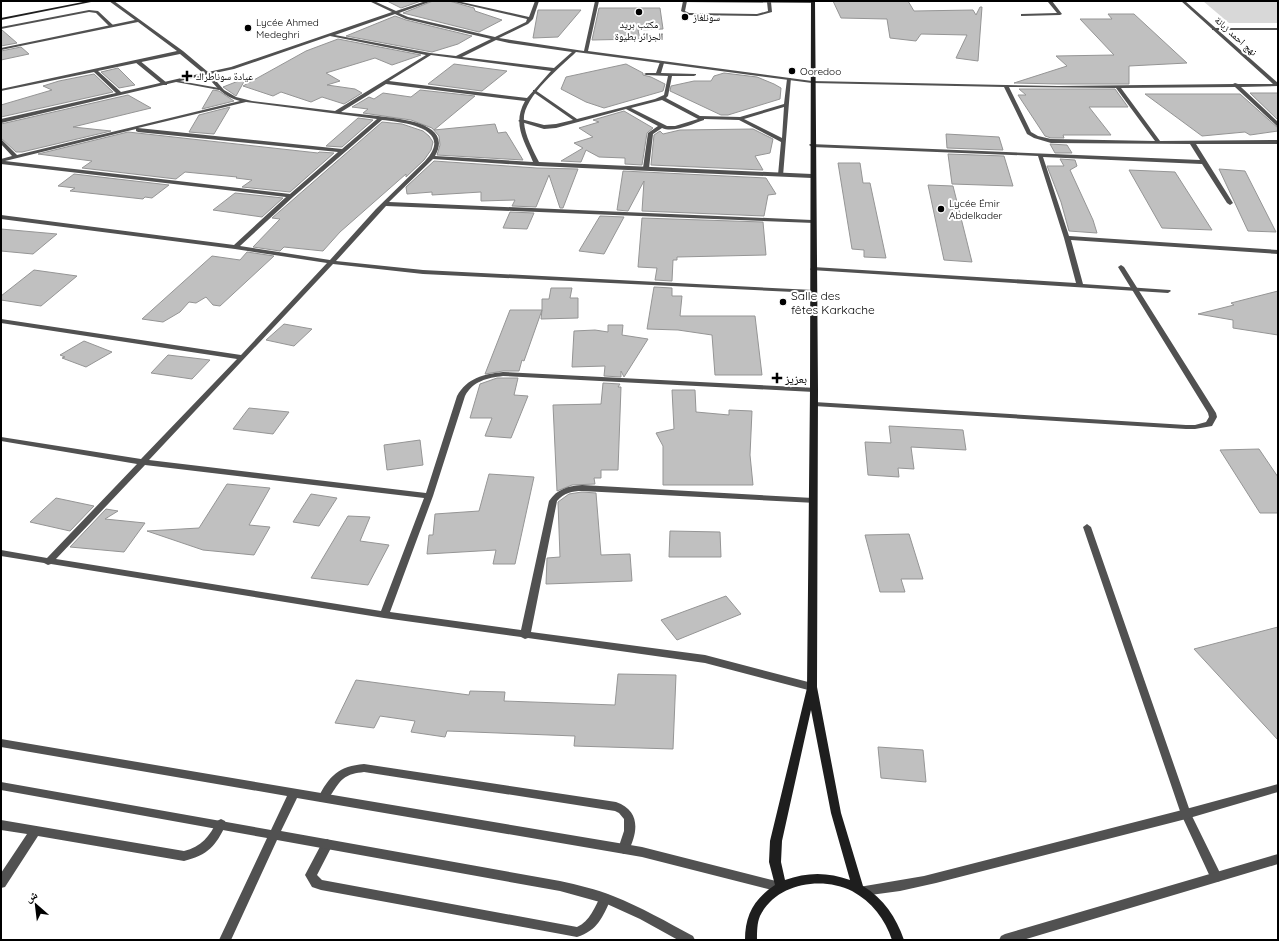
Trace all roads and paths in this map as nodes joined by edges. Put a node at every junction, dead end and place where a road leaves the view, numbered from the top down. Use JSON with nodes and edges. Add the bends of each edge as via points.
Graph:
{"nodes":[{"id":1,"x":66,"y":1,"type":"edge"},
{"id":2,"x":94,"y":1,"type":"edge"},
{"id":3,"x":111,"y":1,"type":"edge"},
{"id":4,"x":371,"y":1,"type":"edge"},
{"id":5,"x":430,"y":1,"type":"edge"},
{"id":6,"x":452,"y":1,"type":"edge"},
{"id":7,"x":537,"y":1,"type":"edge"},
{"id":8,"x":597,"y":1,"type":"edge"},
{"id":9,"x":681,"y":1,"type":"edge"},
{"id":10,"x":685,"y":1,"type":"edge"},
{"id":11,"x":769,"y":1,"type":"edge"},
{"id":12,"x":1008,"y":1,"type":"edge"},
{"id":13,"x":1050,"y":1,"type":"edge"},
{"id":14,"x":1184,"y":1,"type":"edge"},
{"id":15,"x":813,"y":2,"type":"edge"},
{"id":16,"x":51,"y":4,"type":"dead end"},
{"id":17,"x":395,"y":12,"type":"junction"},
{"id":18,"x":1022,"y":15,"type":"dead end"},
{"id":19,"x":1,"y":19,"type":"edge"},
{"id":20,"x":531,"y":19,"type":"junction"},
{"id":21,"x":138,"y":21,"type":"junction"},
{"id":22,"x":112,"y":26,"type":"junction"},
{"id":23,"x":1,"y":28,"type":"edge"},
{"id":24,"x":1214,"y":29,"type":"junction"},
{"id":25,"x":1278,"y":29,"type":"edge"},
{"id":26,"x":328,"y":34,"type":"junction"},
{"id":27,"x":496,"y":38,"type":"junction"},
{"id":28,"x":1,"y":49,"type":"edge"},
{"id":29,"x":575,"y":51,"type":"junction"},
{"id":30,"x":181,"y":52,"type":"junction"},
{"id":31,"x":586,"y":52,"type":"junction"},
{"id":32,"x":430,"y":54,"type":"junction"},
{"id":33,"x":458,"y":57,"type":"junction"},
{"id":34,"x":137,"y":61,"type":"junction"},
{"id":35,"x":662,"y":63,"type":"junction"},
{"id":36,"x":692,"y":66,"type":"junction"},
{"id":37,"x":95,"y":70,"type":"junction"},
{"id":38,"x":556,"y":70,"type":"junction"},
{"id":39,"x":207,"y":74,"type":"junction"},
{"id":40,"x":646,"y":74,"type":"dead end"},
{"id":41,"x":658,"y":74,"type":"junction"},
{"id":42,"x":670,"y":75,"type":"junction"},
{"id":43,"x":789,"y":79,"type":"junction"},
{"id":44,"x":176,"y":81,"type":"junction"},
{"id":45,"x":384,"y":82,"type":"junction"},
{"id":46,"x":812,"y":82,"type":"junction"},
{"id":47,"x":165,"y":84,"type":"junction"},
{"id":48,"x":1235,"y":84,"type":"junction"},
{"id":49,"x":1277,"y":85,"type":"edge"},
{"id":50,"x":1006,"y":87,"type":"junction"},
{"id":51,"x":1118,"y":87,"type":"junction"},
{"id":52,"x":220,"y":89,"type":"junction"},
{"id":53,"x":1,"y":90,"type":"edge"},
{"id":54,"x":535,"y":91,"type":"junction"},
{"id":55,"x":120,"y":94,"type":"junction"},
{"id":56,"x":663,"y":98,"type":"junction"},
{"id":57,"x":527,"y":100,"type":"junction"},
{"id":58,"x":246,"y":101,"type":"junction"},
{"id":59,"x":787,"y":105,"type":"junction"},
{"id":60,"x":627,"y":108,"type":"junction"},
{"id":61,"x":335,"y":113,"type":"junction"},
{"id":62,"x":702,"y":117,"type":"junction"},
{"id":63,"x":381,"y":118,"type":"junction"},
{"id":64,"x":740,"y":119,"type":"junction"},
{"id":65,"x":1,"y":121,"type":"edge"},
{"id":66,"x":521,"y":121,"type":"junction"},
{"id":67,"x":577,"y":121,"type":"junction"},
{"id":68,"x":1278,"y":125,"type":"edge"},
{"id":69,"x":661,"y":126,"type":"junction"},
{"id":70,"x":132,"y":129,"type":"junction"},
{"id":71,"x":1,"y":141,"type":"edge"},
{"id":72,"x":784,"y":141,"type":"junction"},
{"id":73,"x":1158,"y":142,"type":"junction"},
{"id":74,"x":1278,"y":142,"type":"edge"},
{"id":75,"x":1192,"y":143,"type":"junction"},
{"id":76,"x":812,"y":145,"type":"junction"},
{"id":77,"x":343,"y":150,"type":"junction"},
{"id":78,"x":1040,"y":155,"type":"junction"},
{"id":79,"x":16,"y":157,"type":"junction"},
{"id":80,"x":432,"y":157,"type":"junction"},
{"id":81,"x":1,"y":161,"type":"edge"},
{"id":82,"x":1204,"y":162,"type":"junction"},
{"id":83,"x":537,"y":164,"type":"junction"},
{"id":84,"x":646,"y":168,"type":"junction"},
{"id":85,"x":781,"y":175,"type":"junction"},
{"id":86,"x":812,"y":176,"type":"junction"},
{"id":87,"x":291,"y":196,"type":"junction"},
{"id":88,"x":1230,"y":203,"type":"dead end"},
{"id":89,"x":385,"y":204,"type":"junction"},
{"id":90,"x":1,"y":217,"type":"edge"},
{"id":91,"x":812,"y":222,"type":"junction"},
{"id":92,"x":1067,"y":238,"type":"junction"},
{"id":93,"x":235,"y":247,"type":"junction"},
{"id":94,"x":1278,"y":252,"type":"edge"},
{"id":95,"x":332,"y":262,"type":"junction"},
{"id":96,"x":1121,"y":267,"type":"dead end"},
{"id":97,"x":813,"y":270,"type":"junction"},
{"id":98,"x":1080,"y":285,"type":"junction"},
{"id":99,"x":1134,"y":289,"type":"junction"},
{"id":100,"x":1168,"y":291,"type":"dead end"},
{"id":101,"x":813,"y":292,"type":"junction"},
{"id":102,"x":1,"y":321,"type":"edge"},
{"id":103,"x":241,"y":357,"type":"junction"},
{"id":104,"x":814,"y":390,"type":"junction"},
{"id":105,"x":814,"y":404,"type":"junction"},
{"id":106,"x":1,"y":439,"type":"edge"},
{"id":107,"x":142,"y":462,"type":"junction"},
{"id":108,"x":429,"y":496,"type":"junction"},
{"id":109,"x":813,"y":502,"type":"junction"},
{"id":110,"x":1087,"y":527,"type":"dead end"},
{"id":111,"x":1,"y":553,"type":"edge"},
{"id":112,"x":48,"y":562,"type":"junction"},
{"id":113,"x":384,"y":615,"type":"junction"},
{"id":114,"x":525,"y":636,"type":"junction"},
{"id":115,"x":812,"y":687,"type":"junction"},
{"id":116,"x":1,"y":742,"type":"edge"},
{"id":117,"x":1,"y":786,"type":"edge"},
{"id":118,"x":1278,"y":788,"type":"edge"},
{"id":119,"x":294,"y":793,"type":"junction"},
{"id":120,"x":323,"y":798,"type":"junction"},
{"id":121,"x":1186,"y":814,"type":"junction"},
{"id":122,"x":221,"y":824,"type":"junction"},
{"id":123,"x":1,"y":825,"type":"edge"},
{"id":124,"x":35,"y":831,"type":"junction"},
{"id":125,"x":275,"y":834,"type":"junction"},
{"id":126,"x":327,"y":844,"type":"junction"},
{"id":127,"x":624,"y":849,"type":"junction"},
{"id":128,"x":1278,"y":859,"type":"edge"},
{"id":129,"x":1216,"y":877,"type":"junction"},
{"id":130,"x":1,"y":883,"type":"edge"},
{"id":131,"x":780,"y":887,"type":"junction"},
{"id":132,"x":860,"y":890,"type":"junction"},
{"id":133,"x":605,"y":899,"type":"junction"},
{"id":134,"x":225,"y":940,"type":"edge"},
{"id":135,"x":689,"y":940,"type":"edge"},
{"id":136,"x":751,"y":940,"type":"edge"},
{"id":137,"x":898,"y":940,"type":"edge"},
{"id":138,"x":1005,"y":940,"type":"edge"}],
"edges":[{"from":1,"to":16,"type":"main road"},
{"from":2,"to":19,"type":"main road"},
{"from":3,"to":21,"type":"street"},
{"from":4,"to":17,"type":"street"},
{"from":5,"to":17,"type":"street"},
{"from":6,"to":20,"type":"street"},
{"from":7,"to":20,"type":"street"},
{"from":8,"to":31,"type":"street"},
{"from":9,"to":10,"type":"street"},
{"from":10,"to":11,"type":"street"},
{"from":10,"to":11,"type":"street","via":[[683,11],[688,14],[757,15],[770,12]]},
{"from":11,"to":15,"type":"street"},
{"from":12,"to":13,"type":"street"},
{"from":13,"to":18,"type":"street","via":[[1060,14]]},
{"from":14,"to":24,"type":"street","name":"نهج احمد زبانة"},
{"from":15,"to":46,"type":"main road"},
{"from":17,"to":26,"type":"street"},
{"from":17,"to":27,"type":"street","via":[[407,18]]},
{"from":20,"to":27,"type":"street"},
{"from":21,"to":22,"type":"street"},
{"from":21,"to":30,"type":"street"},
{"from":22,"to":23,"type":"street","via":[[97,12],[89,11]]},
{"from":22,"to":28,"type":"street"},
{"from":24,"to":25,"type":"street"},
{"from":24,"to":49,"type":"street","name":"نهج احمد زبانة"},
{"from":26,"to":32,"type":"street"},
{"from":26,"to":39,"type":"street"},
{"from":27,"to":29,"type":"street"},
{"from":27,"to":33,"type":"street"},
{"from":29,"to":31,"type":"street"},
{"from":29,"to":38,"type":"street"},
{"from":30,"to":34,"type":"street"},
{"from":30,"to":39,"type":"street"},
{"from":31,"to":35,"type":"street"},
{"from":32,"to":33,"type":"street"},
{"from":32,"to":45,"type":"street"},
{"from":33,"to":38,"type":"street"},
{"from":34,"to":37,"type":"street"},
{"from":34,"to":47,"type":"street"},
{"from":35,"to":36,"type":"street"},
{"from":35,"to":41,"type":"street"},
{"from":36,"to":42,"type":"street","via":[[692,75]]},
{"from":36,"to":43,"type":"street"},
{"from":37,"to":53,"type":"street"},
{"from":37,"to":55,"type":"street"},
{"from":38,"to":54,"type":"street"},
{"from":39,"to":44,"type":"street"},
{"from":39,"to":52,"type":"street"},
{"from":40,"to":41,"type":"street"},
{"from":41,"to":42,"type":"street"},
{"from":42,"to":56,"type":"street","via":[[667,93]]},
{"from":43,"to":46,"type":"street"},
{"from":43,"to":59,"type":"street"},
{"from":44,"to":47,"type":"street"},
{"from":44,"to":52,"type":"street"},
{"from":45,"to":57,"type":"street"},
{"from":45,"to":61,"type":"street"},
{"from":46,"to":50,"type":"street"},
{"from":46,"to":76,"type":"main road"},
{"from":47,"to":55,"type":"street"},
{"from":48,"to":49,"type":"street"},
{"from":48,"to":51,"type":"street"},
{"from":48,"to":68,"type":"street"},
{"from":50,"to":51,"type":"street"},
{"from":50,"to":73,"type":"street","via":[[1029,133],[1036,137],[1051,141]]},
{"from":51,"to":73,"type":"street"},
{"from":52,"to":58,"type":"street","via":[[229,96]]},
{"from":54,"to":57,"type":"street"},
{"from":54,"to":67,"type":"street"},
{"from":55,"to":65,"type":"street"},
{"from":56,"to":60,"type":"street"},
{"from":56,"to":62,"type":"street"},
{"from":57,"to":66,"type":"street","via":[[521,112]]},
{"from":58,"to":61,"type":"street"},
{"from":58,"to":70,"type":"street"},
{"from":59,"to":64,"type":"street"},
{"from":59,"to":72,"type":"street"},
{"from":60,"to":67,"type":"street"},
{"from":60,"to":69,"type":"street"},
{"from":61,"to":63,"type":"street"},
{"from":62,"to":64,"type":"street"},
{"from":62,"to":69,"type":"street","via":[[699,121],[676,127]]},
{"from":63,"to":77,"type":"street"},
{"from":63,"to":80,"type":"street","via":[[413,123],[431,132],[437,144]]},
{"from":64,"to":72,"type":"street"},
{"from":66,"to":67,"type":"street","via":[[548,127]]},
{"from":66,"to":83,"type":"street"},
{"from":69,"to":84,"type":"street","via":[[651,133]]},
{"from":70,"to":77,"type":"street"},
{"from":70,"to":79,"type":"street"},
{"from":71,"to":79,"type":"street"},
{"from":72,"to":85,"type":"street"},
{"from":73,"to":75,"type":"street"},
{"from":74,"to":75,"type":"street"},
{"from":75,"to":82,"type":"street"},
{"from":76,"to":78,"type":"street"},
{"from":76,"to":86,"type":"main road"},
{"from":77,"to":87,"type":"street"},
{"from":78,"to":82,"type":"street"},
{"from":78,"to":92,"type":"street"},
{"from":79,"to":81,"type":"street"},
{"from":80,"to":83,"type":"street"},
{"from":80,"to":89,"type":"street"},
{"from":81,"to":87,"type":"street"},
{"from":82,"to":88,"type":"street"},
{"from":83,"to":84,"type":"street"},
{"from":84,"to":85,"type":"street"},
{"from":85,"to":86,"type":"street"},
{"from":86,"to":91,"type":"main road"},
{"from":87,"to":93,"type":"street"},
{"from":89,"to":91,"type":"street"},
{"from":89,"to":95,"type":"street"},
{"from":90,"to":93,"type":"street"},
{"from":91,"to":97,"type":"main road"},
{"from":92,"to":94,"type":"street"},
{"from":92,"to":98,"type":"street"},
{"from":93,"to":95,"type":"street"},
{"from":95,"to":101,"type":"street","via":[[423,272]]},
{"from":95,"to":103,"type":"street"},
{"from":96,"to":99,"type":"street"},
{"from":97,"to":98,"type":"street"},
{"from":97,"to":101,"type":"main road"},
{"from":98,"to":99,"type":"street"},
{"from":99,"to":100,"type":"street"},
{"from":99,"to":105,"type":"street","via":[[1212,412],[1213,417],[1209,424],[1186,427]]},
{"from":101,"to":104,"type":"main road"},
{"from":102,"to":103,"type":"street"},
{"from":103,"to":107,"type":"street"},
{"from":104,"to":105,"type":"main road"},
{"from":104,"to":108,"type":"street","via":[[503,374],[486,376],[472,382],[463,391]]},
{"from":105,"to":109,"type":"main road"},
{"from":106,"to":107,"type":"street"},
{"from":107,"to":108,"type":"street"},
{"from":107,"to":112,"type":"street"},
{"from":108,"to":113,"type":"street"},
{"from":109,"to":114,"type":"street","via":[[582,488],[560,493],[552,501]]},
{"from":109,"to":115,"type":"main road"},
{"from":110,"to":121,"type":"street"},
{"from":111,"to":112,"type":"street"},
{"from":112,"to":113,"type":"street"},
{"from":113,"to":114,"type":"street"},
{"from":114,"to":115,"type":"street","via":[[705,658]]},
{"from":115,"to":131,"type":"main road","via":[[776,840],[775,862]]},
{"from":115,"to":132,"type":"main road","via":[[836,813]]},
{"from":116,"to":119,"type":"street"},
{"from":117,"to":122,"type":"street"},
{"from":118,"to":121,"type":"street"},
{"from":119,"to":120,"type":"street"},
{"from":119,"to":125,"type":"street"},
{"from":120,"to":127,"type":"street"},
{"from":120,"to":127,"type":"street","via":[[339,775],[355,768],[364,768],[616,807],[626,812],[630,822]]},
{"from":121,"to":129,"type":"street"},
{"from":121,"to":132,"type":"street","via":[[913,884]]},
{"from":122,"to":124,"type":"street","via":[[210,843],[198,852],[184,856]]},
{"from":122,"to":125,"type":"street"},
{"from":123,"to":124,"type":"street"},
{"from":124,"to":130,"type":"street"},
{"from":125,"to":126,"type":"street"},
{"from":125,"to":134,"type":"street"},
{"from":126,"to":133,"type":"street","via":[[560,886]]},
{"from":126,"to":133,"type":"street","via":[[312,876],[316,883],[321,885],[577,932],[590,926]]},
{"from":127,"to":131,"type":"street","via":[[662,856]]},
{"from":128,"to":129,"type":"street"},
{"from":129,"to":138,"type":"street"},
{"from":131,"to":132,"type":"main road","via":[[799,880],[818,878],[838,880]]},
{"from":131,"to":136,"type":"main road","via":[[764,901],[753,919]]},
{"from":132,"to":137,"type":"main road","via":[[879,905],[892,922]]},
{"from":133,"to":135,"type":"street","via":[[641,914]]}]}
